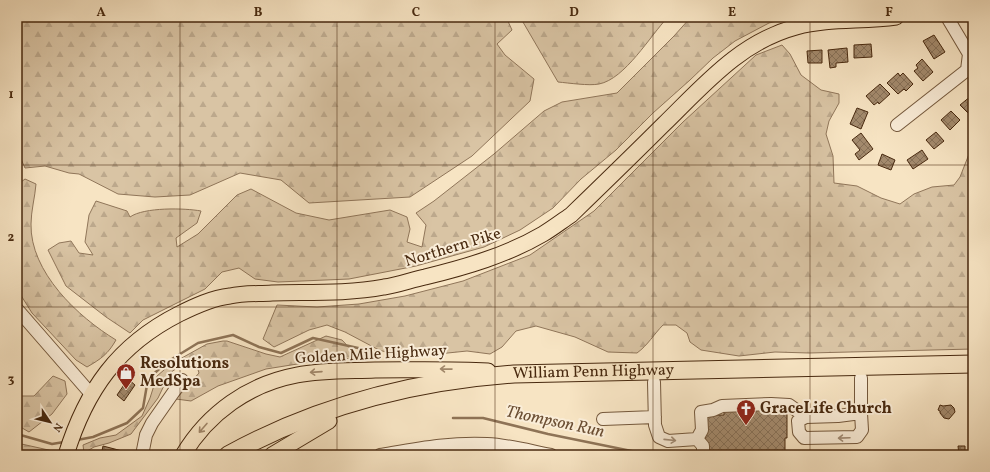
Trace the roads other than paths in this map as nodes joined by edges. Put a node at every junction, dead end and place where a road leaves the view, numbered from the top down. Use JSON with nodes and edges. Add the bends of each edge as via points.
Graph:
{"nodes":[{"id":1,"x":896,"y":17,"type":"edge"},
{"id":2,"x":947,"y":17,"type":"edge"},
{"id":3,"x":897,"y":125,"type":"dead end"},
{"id":4,"x":17,"y":309,"type":"edge"},
{"id":5,"x":973,"y":364,"type":"edge"},
{"id":6,"x":541,"y":374,"type":"junction"},
{"id":7,"x":973,"y":376,"type":"edge"},
{"id":8,"x":862,"y":378,"type":"junction"},
{"id":9,"x":182,"y":380,"type":"dead end"},
{"id":10,"x":654,"y":382,"type":"junction"},
{"id":11,"x":91,"y":394,"type":"junction"},
{"id":12,"x":861,"y":414,"type":"junction"},
{"id":13,"x":655,"y":416,"type":"junction"},
{"id":14,"x":806,"y":417,"type":"junction"},
{"id":15,"x":603,"y":419,"type":"dead end"},
{"id":16,"x":329,"y":421,"type":"junction"},
{"id":17,"x":697,"y":439,"type":"junction"},
{"id":18,"x":69,"y":446,"type":"edge"},
{"id":19,"x":142,"y":455,"type":"edge"},
{"id":20,"x":183,"y":455,"type":"edge"},
{"id":21,"x":228,"y":455,"type":"edge"},
{"id":22,"x":252,"y":455,"type":"edge"},
{"id":23,"x":272,"y":455,"type":"edge"},
{"id":24,"x":380,"y":455,"type":"edge"},
{"id":25,"x":552,"y":455,"type":"edge"},
{"id":26,"x":703,"y":455,"type":"edge"}],
"edges":[{"from":1,"to":11,"type":"main road","name":"Northern Pike","via":[[815,23],[789,29],[741,52],[714,75],[571,215],[544,234],[511,250],[461,268],[383,287],[230,296],[199,304],[156,328],[128,348]]},
{"from":2,"to":3,"type":"street","via":[[969,54],[967,70]]},
{"from":4,"to":11,"type":"street"},
{"from":5,"to":6,"type":"highway","name":"William Penn Highway"},
{"from":6,"to":20,"type":"main road","name":"Golden Mile Highway","one_way":true,"via":[[436,369],[296,375],[263,385],[232,402],[206,424]]},
{"from":6,"to":21,"type":"highway","name":"William Penn Highway","via":[[465,378],[348,403],[282,428]]},
{"from":7,"to":8,"type":"highway","name":"William Penn Highway"},
{"from":8,"to":10,"type":"highway","name":"William Penn Highway"},
{"from":8,"to":12,"type":"street"},
{"from":9,"to":19,"type":"street","via":[[152,423],[146,435]]},
{"from":10,"to":13,"type":"street"},
{"from":10,"to":16,"type":"highway","name":"William Penn Highway","via":[[515,385],[467,389],[399,401]]},
{"from":11,"to":18,"type":"main road","name":"Northern Pike"},
{"from":12,"to":14,"type":"street"},
{"from":12,"to":14,"type":"street","one_way":true,"via":[[862,430],[858,437],[804,438],[799,432],[798,420]]},
{"from":13,"to":15,"type":"street"},
{"from":13,"to":17,"type":"street","one_way":true,"via":[[659,437],[668,441]]},
{"from":14,"to":17,"type":"street","via":[[788,405],[722,406],[701,412],[702,430]]},
{"from":16,"to":22,"type":"highway","name":"William Penn Highway"},
{"from":16,"to":23,"type":"main road"},
{"from":17,"to":26,"type":"street","via":[[703,446]]},
{"from":24,"to":25,"type":"street","via":[[436,446],[471,444],[504,446]]}]}
